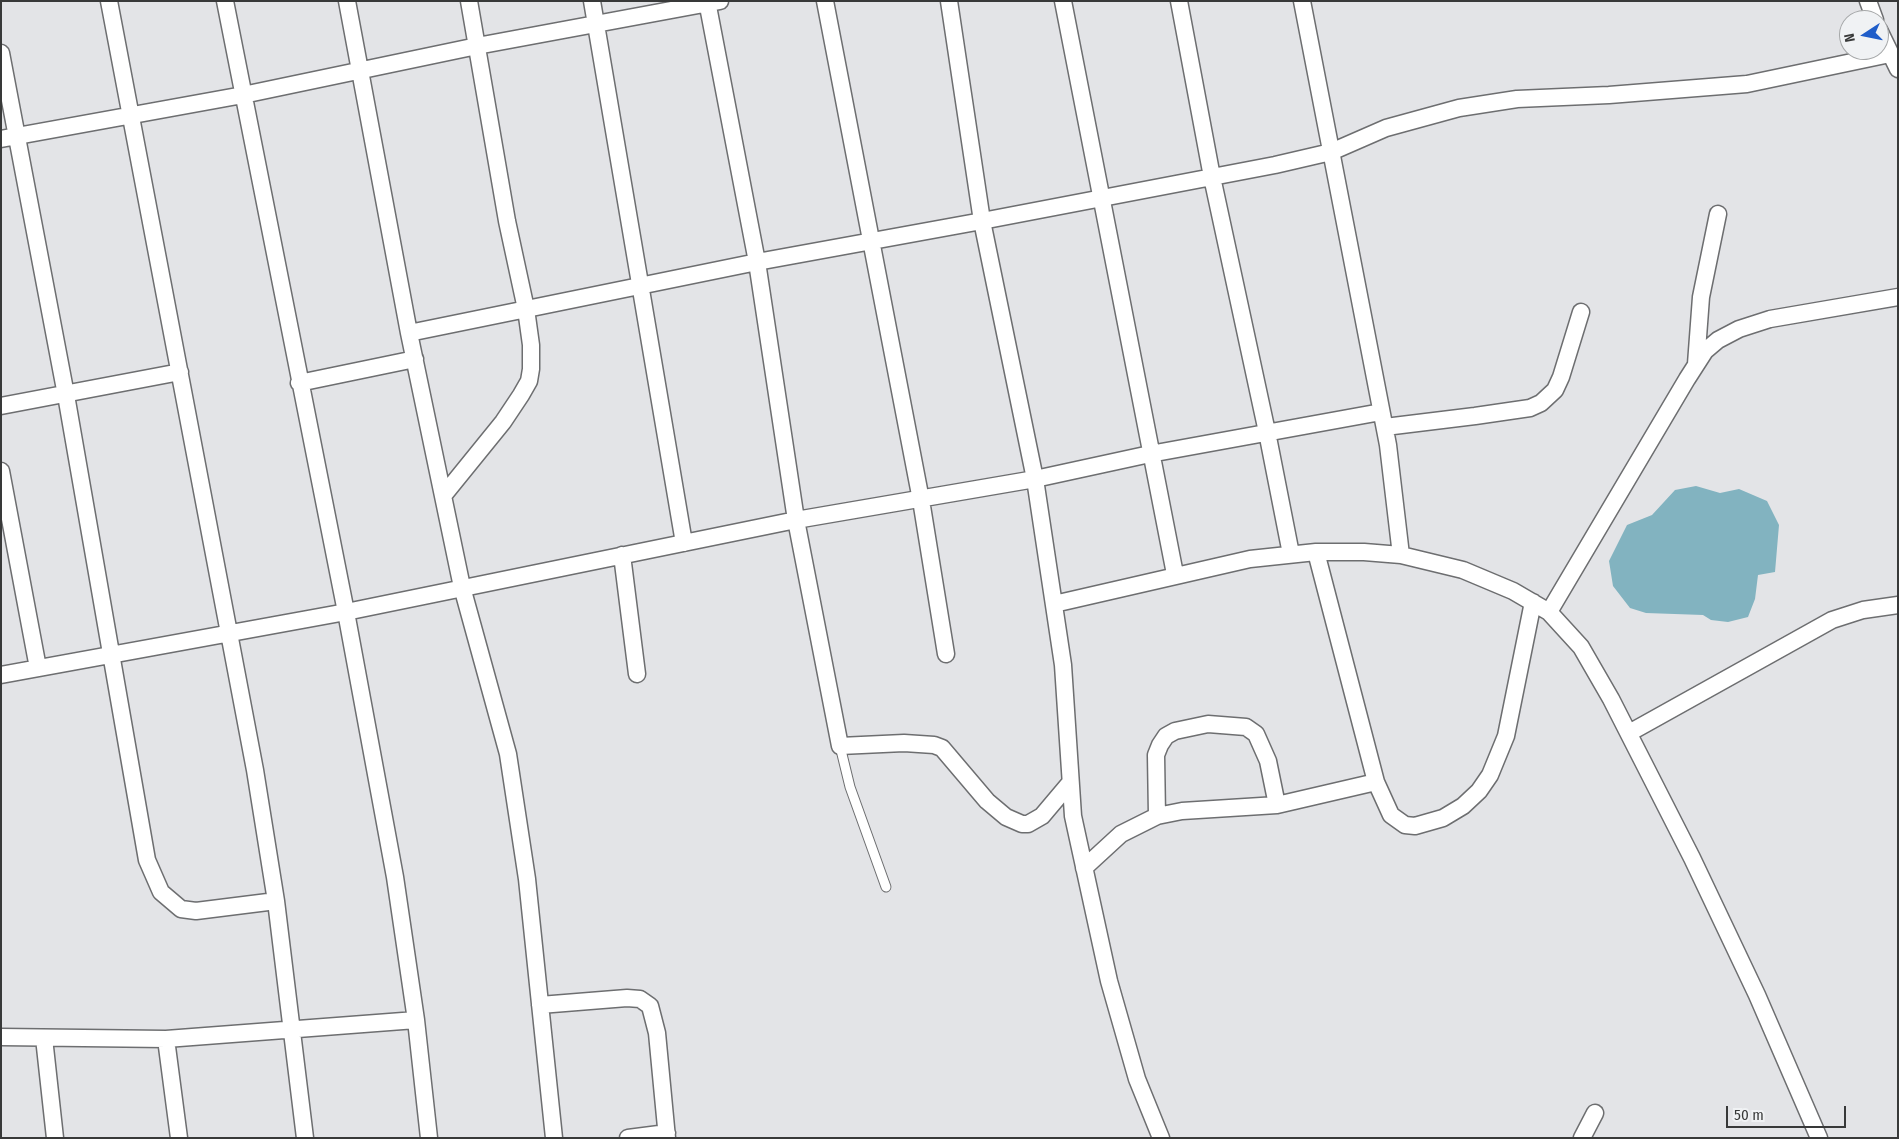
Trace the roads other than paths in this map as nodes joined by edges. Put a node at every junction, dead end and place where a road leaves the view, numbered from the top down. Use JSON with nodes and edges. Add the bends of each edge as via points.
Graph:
{"nodes":[{"id":1,"x":109,"y":1,"type":"edge"},
{"id":2,"x":225,"y":1,"type":"edge"},
{"id":3,"x":347,"y":1,"type":"edge"},
{"id":4,"x":469,"y":1,"type":"edge"},
{"id":5,"x":592,"y":1,"type":"edge"},
{"id":6,"x":825,"y":1,"type":"edge"},
{"id":7,"x":949,"y":1,"type":"edge"},
{"id":8,"x":1062,"y":1,"type":"edge"},
{"id":9,"x":1179,"y":1,"type":"edge"},
{"id":10,"x":1302,"y":1,"type":"edge"},
{"id":11,"x":711,"y":2,"type":"edge"},
{"id":12,"x":597,"y":25,"type":"junction"},
{"id":13,"x":477,"y":46,"type":"junction"},
{"id":14,"x":1,"y":53,"type":"edge"},
{"id":15,"x":1890,"y":54,"type":"joint"},
{"id":16,"x":1898,"y":69,"type":"edge"},
{"id":17,"x":359,"y":70,"type":"junction"},
{"id":18,"x":243,"y":95,"type":"junction"},
{"id":19,"x":131,"y":116,"type":"junction"},
{"id":20,"x":9,"y":138,"type":"edge"},
{"id":21,"x":1331,"y":152,"type":"junction"},
{"id":22,"x":1212,"y":178,"type":"junction"},
{"id":23,"x":1100,"y":198,"type":"junction"},
{"id":24,"x":1718,"y":214,"type":"dead end"},
{"id":25,"x":982,"y":221,"type":"junction"},
{"id":26,"x":870,"y":242,"type":"junction"},
{"id":27,"x":757,"y":262,"type":"junction"},
{"id":28,"x":640,"y":286,"type":"junction"},
{"id":29,"x":1898,"y":297,"type":"edge"},
{"id":30,"x":526,"y":309,"type":"junction"},
{"id":31,"x":1581,"y":312,"type":"dead end"},
{"id":32,"x":409,"y":333,"type":"junction"},
{"id":33,"x":415,"y":359,"type":"junction"},
{"id":34,"x":1696,"y":364,"type":"junction"},
{"id":35,"x":180,"y":372,"type":"junction"},
{"id":36,"x":299,"y":382,"type":"junction"},
{"id":37,"x":66,"y":394,"type":"junction"},
{"id":38,"x":1,"y":406,"type":"edge"},
{"id":39,"x":1383,"y":419,"type":"junction"},
{"id":40,"x":1267,"y":432,"type":"junction"},
{"id":41,"x":1150,"y":454,"type":"junction"},
{"id":42,"x":1,"y":471,"type":"edge"},
{"id":43,"x":1036,"y":479,"type":"junction"},
{"id":44,"x":443,"y":496,"type":"junction"},
{"id":45,"x":921,"y":500,"type":"junction"},
{"id":46,"x":796,"y":520,"type":"junction"},
{"id":47,"x":684,"y":543,"type":"junction"},
{"id":48,"x":1316,"y":552,"type":"junction"},
{"id":49,"x":1291,"y":554,"type":"junction"},
{"id":50,"x":622,"y":555,"type":"junction"},
{"id":51,"x":1401,"y":555,"type":"junction"},
{"id":52,"x":1176,"y":574,"type":"junction"},
{"id":53,"x":462,"y":587,"type":"junction"},
{"id":54,"x":1533,"y":602,"type":"junction"},
{"id":55,"x":1054,"y":604,"type":"junction"},
{"id":56,"x":1898,"y":605,"type":"edge"},
{"id":57,"x":346,"y":612,"type":"junction"},
{"id":58,"x":1550,"y":612,"type":"junction"},
{"id":59,"x":228,"y":632,"type":"junction"},
{"id":60,"x":946,"y":654,"type":"dead end"},
{"id":61,"x":113,"y":655,"type":"junction"},
{"id":62,"x":38,"y":668,"type":"junction"},
{"id":63,"x":637,"y":674,"type":"dead end"},
{"id":64,"x":1,"y":675,"type":"edge"},
{"id":65,"x":1629,"y":733,"type":"junction"},
{"id":66,"x":840,"y":746,"type":"junction"},
{"id":67,"x":1376,"y":782,"type":"junction"},
{"id":68,"x":1069,"y":784,"type":"junction"},
{"id":69,"x":1277,"y":805,"type":"junction"},
{"id":70,"x":1157,"y":816,"type":"junction"},
{"id":71,"x":1084,"y":868,"type":"junction"},
{"id":72,"x":886,"y":887,"type":"dead end"},
{"id":73,"x":276,"y":901,"type":"junction"},
{"id":74,"x":540,"y":1005,"type":"junction"},
{"id":75,"x":416,"y":1020,"type":"junction"},
{"id":76,"x":293,"y":1031,"type":"junction"},
{"id":77,"x":1,"y":1037,"type":"edge"},
{"id":78,"x":44,"y":1038,"type":"junction"},
{"id":79,"x":166,"y":1039,"type":"junction"},
{"id":80,"x":1595,"y":1113,"type":"dead end"},
{"id":81,"x":667,"y":1135,"type":"edge"},
{"id":82,"x":55,"y":1138,"type":"edge"},
{"id":83,"x":179,"y":1138,"type":"edge"},
{"id":84,"x":305,"y":1138,"type":"edge"},
{"id":85,"x":429,"y":1138,"type":"edge"},
{"id":86,"x":554,"y":1138,"type":"edge"},
{"id":87,"x":628,"y":1138,"type":"edge"},
{"id":88,"x":1161,"y":1138,"type":"edge"},
{"id":89,"x":1582,"y":1138,"type":"edge"},
{"id":90,"x":1819,"y":1138,"type":"edge"}],
"edges":[{"from":1,"to":19,"type":"street"},
{"from":2,"to":18,"type":"street"},
{"from":3,"to":17,"type":"street"},
{"from":4,"to":13,"type":"street"},
{"from":5,"to":12,"type":"street"},
{"from":6,"to":26,"type":"street"},
{"from":7,"to":25,"type":"street"},
{"from":8,"to":23,"type":"street"},
{"from":9,"to":22,"type":"street"},
{"from":10,"to":21,"type":"street"},
{"from":11,"to":12,"type":"street"},
{"from":11,"to":27,"type":"street"},
{"from":12,"to":13,"type":"street"},
{"from":12,"to":28,"type":"street"},
{"from":13,"to":17,"type":"street"},
{"from":13,"to":30,"type":"street","via":[[507,221]]},
{"from":14,"to":20,"type":"street"},
{"from":15,"to":16,"type":"street"},
{"from":15,"to":21,"type":"street","via":[[1747,84],[1488,103],[1459,108],[1386,128]]},
{"from":17,"to":18,"type":"street"},
{"from":17,"to":32,"type":"street"},
{"from":18,"to":19,"type":"street"},
{"from":18,"to":36,"type":"street"},
{"from":19,"to":20,"type":"street"},
{"from":19,"to":35,"type":"street"},
{"from":20,"to":37,"type":"street"},
{"from":21,"to":22,"type":"street"},
{"from":21,"to":39,"type":"street"},
{"from":22,"to":23,"type":"street"},
{"from":22,"to":40,"type":"street"},
{"from":23,"to":25,"type":"street"},
{"from":23,"to":41,"type":"street"},
{"from":24,"to":34,"type":"street","via":[[1701,297]]},
{"from":25,"to":26,"type":"street"},
{"from":25,"to":43,"type":"street"},
{"from":26,"to":27,"type":"street"},
{"from":26,"to":45,"type":"street"},
{"from":27,"to":28,"type":"street"},
{"from":27,"to":46,"type":"street"},
{"from":28,"to":30,"type":"street"},
{"from":28,"to":47,"type":"street"},
{"from":29,"to":34,"type":"street","via":[[1770,319],[1739,329],[1718,340]]},
{"from":30,"to":32,"type":"street"},
{"from":30,"to":44,"type":"street","via":[[531,345],[528,381],[503,422]]},
{"from":31,"to":39,"type":"street","via":[[1561,377],[1555,390],[1541,403],[1530,408],[1475,416]]},
{"from":32,"to":33,"type":"street"},
{"from":33,"to":36,"type":"street"},
{"from":33,"to":44,"type":"street"},
{"from":34,"to":58,"type":"street"},
{"from":35,"to":37,"type":"street"},
{"from":35,"to":59,"type":"street"},
{"from":36,"to":57,"type":"street"},
{"from":37,"to":38,"type":"street"},
{"from":37,"to":61,"type":"street"},
{"from":39,"to":40,"type":"street"},
{"from":39,"to":51,"type":"street","via":[[1393,475]]},
{"from":40,"to":41,"type":"street"},
{"from":40,"to":49,"type":"street"},
{"from":41,"to":43,"type":"street"},
{"from":41,"to":52,"type":"street"},
{"from":42,"to":62,"type":"street"},
{"from":43,"to":45,"type":"street"},
{"from":43,"to":55,"type":"street"},
{"from":44,"to":53,"type":"street"},
{"from":45,"to":46,"type":"street"},
{"from":45,"to":60,"type":"street"},
{"from":46,"to":47,"type":"street"},
{"from":46,"to":66,"type":"street"},
{"from":47,"to":50,"type":"street"},
{"from":48,"to":49,"type":"street"},
{"from":48,"to":51,"type":"street"},
{"from":48,"to":67,"type":"street"},
{"from":49,"to":52,"type":"street"},
{"from":50,"to":53,"type":"street"},
{"from":50,"to":63,"type":"street"},
{"from":51,"to":54,"type":"street","via":[[1462,570]]},
{"from":52,"to":55,"type":"street"},
{"from":53,"to":57,"type":"street"},
{"from":53,"to":74,"type":"street","via":[[510,763]]},
{"from":54,"to":58,"type":"street"},
{"from":54,"to":67,"type":"street","via":[[1506,736],[1500,756],[1479,791],[1443,818],[1415,826],[1405,825],[1391,815]]},
{"from":55,"to":68,"type":"street","via":[[1063,665]]},
{"from":56,"to":65,"type":"street","via":[[1863,610],[1832,620]]},
{"from":57,"to":59,"type":"street"},
{"from":57,"to":75,"type":"street","via":[[395,878]]},
{"from":58,"to":65,"type":"street","via":[[1594,668]]},
{"from":59,"to":61,"type":"street"},
{"from":59,"to":73,"type":"street"},
{"from":61,"to":62,"type":"street"},
{"from":61,"to":73,"type":"street","via":[[147,860],[161,892],[181,909],[196,911]]},
{"from":62,"to":64,"type":"street"},
{"from":65,"to":90,"type":"street","via":[[1749,977]]},
{"from":66,"to":68,"type":"street","via":[[904,743],[942,748],[987,801],[1006,817],[1022,824],[1042,816]]},
{"from":66,"to":72,"type":"lane","via":[[856,806]]},
{"from":67,"to":69,"type":"street"},
{"from":68,"to":71,"type":"street"},
{"from":69,"to":70,"type":"street","via":[[1182,811]]},
{"from":69,"to":70,"type":"street","via":[[1268,761],[1256,734],[1246,727],[1208,724],[1175,731],[1160,745],[1156,755]]},
{"from":70,"to":71,"type":"street","via":[[1121,834]]},
{"from":71,"to":88,"type":"street","via":[[1109,981],[1137,1078]]},
{"from":73,"to":76,"type":"street"},
{"from":74,"to":81,"type":"street","via":[[627,998],[650,1006],[657,1033]]},
{"from":74,"to":86,"type":"street"},
{"from":75,"to":76,"type":"street"},
{"from":75,"to":85,"type":"street"},
{"from":76,"to":79,"type":"street"},
{"from":76,"to":84,"type":"street"},
{"from":77,"to":78,"type":"street"},
{"from":78,"to":79,"type":"street"},
{"from":78,"to":82,"type":"street"},
{"from":79,"to":83,"type":"street"},
{"from":80,"to":89,"type":"street"},
{"from":81,"to":87,"type":"street"}]}
